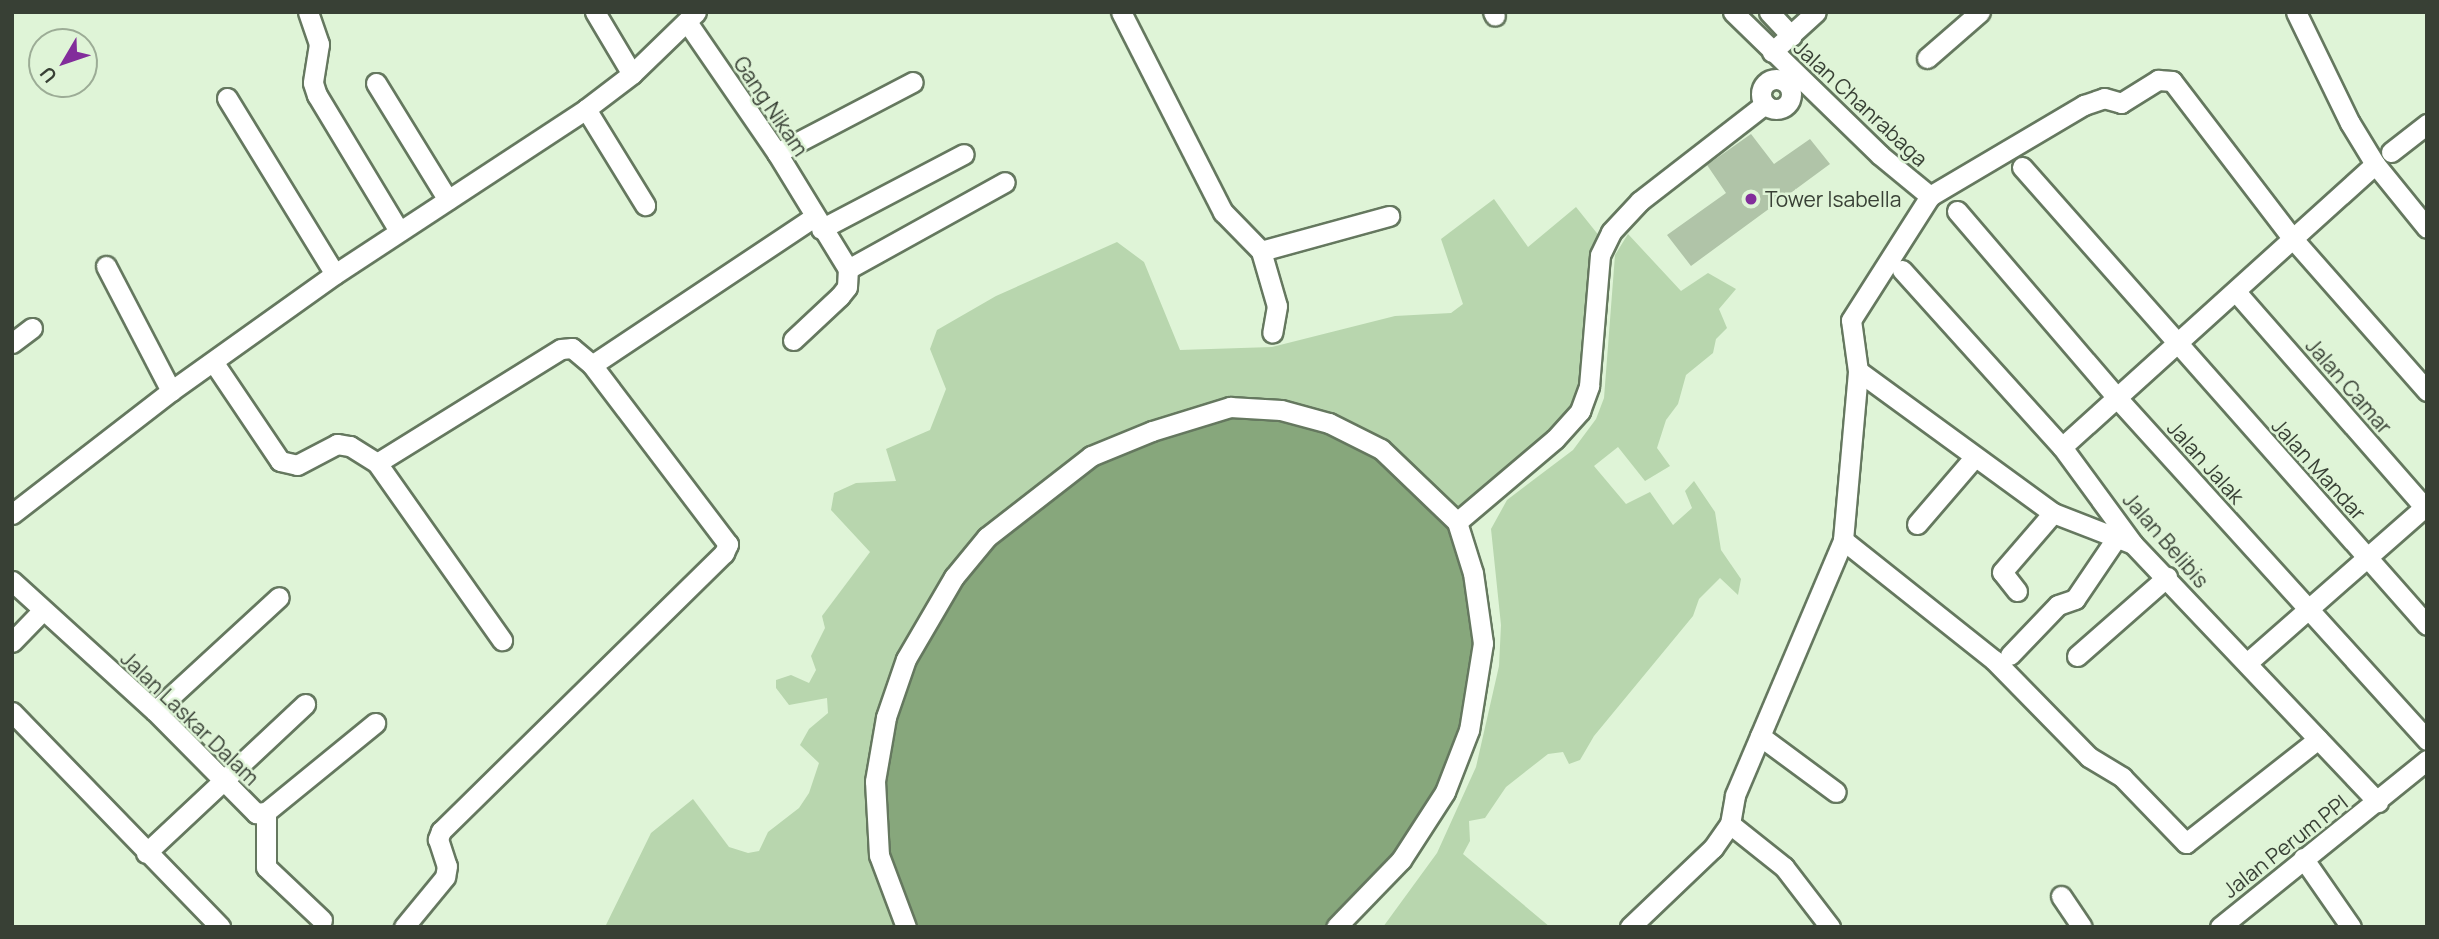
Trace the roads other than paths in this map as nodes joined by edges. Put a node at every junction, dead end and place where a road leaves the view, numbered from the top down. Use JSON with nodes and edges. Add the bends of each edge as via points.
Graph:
{"nodes":[{"id":1,"x":308,"y":12,"type":"edge"},
{"id":2,"x":595,"y":12,"type":"edge"},
{"id":3,"x":1121,"y":12,"type":"edge"},
{"id":4,"x":1733,"y":12,"type":"edge"},
{"id":5,"x":1769,"y":12,"type":"edge"},
{"id":6,"x":1816,"y":12,"type":"edge"},
{"id":7,"x":1980,"y":12,"type":"edge"},
{"id":8,"x":2296,"y":12,"type":"edge"},
{"id":9,"x":691,"y":17,"type":"edge"},
{"id":10,"x":1791,"y":36,"type":"junction"},
{"id":11,"x":1772,"y":52,"type":"junction"},
{"id":12,"x":1927,"y":58,"type":"dead end"},
{"id":13,"x":632,"y":74,"type":"junction"},
{"id":14,"x":1770,"y":80,"type":"junction"},
{"id":15,"x":913,"y":82,"type":"dead end"},
{"id":16,"x":376,"y":83,"type":"dead end"},
{"id":17,"x":227,"y":98,"type":"dead end"},
{"id":18,"x":1789,"y":100,"type":"junction"},
{"id":19,"x":1765,"y":104,"type":"junction"},
{"id":20,"x":586,"y":109,"type":"junction"},
{"id":21,"x":1836,"y":113,"type":"junction"},
{"id":22,"x":2427,"y":124,"type":"edge"},
{"id":23,"x":777,"y":153,"type":"junction"},
{"id":24,"x":964,"y":153,"type":"dead end"},
{"id":25,"x":2383,"y":158,"type":"junction"},
{"id":26,"x":2022,"y":167,"type":"dead end"},
{"id":27,"x":1005,"y":183,"type":"dead end"},
{"id":28,"x":1930,"y":196,"type":"junction"},
{"id":29,"x":448,"y":200,"type":"junction"},
{"id":30,"x":645,"y":205,"type":"dead end"},
{"id":31,"x":1957,"y":211,"type":"dead end"},
{"id":32,"x":1389,"y":216,"type":"dead end"},
{"id":33,"x":818,"y":223,"type":"junction"},
{"id":34,"x":2427,"y":228,"type":"edge"},
{"id":35,"x":399,"y":231,"type":"junction"},
{"id":36,"x":2293,"y":239,"type":"junction"},
{"id":37,"x":1261,"y":251,"type":"junction"},
{"id":38,"x":106,"y":266,"type":"dead end"},
{"id":39,"x":848,"y":269,"type":"junction"},
{"id":40,"x":1902,"y":270,"type":"dead end"},
{"id":41,"x":335,"y":274,"type":"junction"},
{"id":42,"x":2237,"y":293,"type":"junction"},
{"id":43,"x":32,"y":328,"type":"dead end"},
{"id":44,"x":1272,"y":333,"type":"dead end"},
{"id":45,"x":793,"y":340,"type":"dead end"},
{"id":46,"x":12,"y":343,"type":"edge"},
{"id":47,"x":2177,"y":344,"type":"junction"},
{"id":48,"x":214,"y":363,"type":"junction"},
{"id":49,"x":592,"y":365,"type":"junction"},
{"id":50,"x":1858,"y":371,"type":"junction"},
{"id":51,"x":171,"y":391,"type":"junction"},
{"id":52,"x":2427,"y":391,"type":"edge"},
{"id":53,"x":2117,"y":398,"type":"junction"},
{"id":54,"x":2062,"y":447,"type":"junction"},
{"id":55,"x":1973,"y":458,"type":"junction"},
{"id":56,"x":377,"y":463,"type":"junction"},
{"id":57,"x":2426,"y":507,"type":"edge"},
{"id":58,"x":2053,"y":513,"type":"junction"},
{"id":59,"x":12,"y":514,"type":"edge"},
{"id":60,"x":1457,"y":522,"type":"junction"},
{"id":61,"x":1917,"y":524,"type":"dead end"},
{"id":62,"x":1843,"y":540,"type":"junction"},
{"id":63,"x":2124,"y":542,"type":"junction"},
{"id":64,"x":2367,"y":558,"type":"junction"},
{"id":65,"x":2167,"y":577,"type":"junction"},
{"id":66,"x":12,"y":581,"type":"edge"},
{"id":67,"x":2017,"y":591,"type":"dead end"},
{"id":68,"x":279,"y":597,"type":"dead end"},
{"id":69,"x":2309,"y":609,"type":"junction"},
{"id":70,"x":42,"y":611,"type":"junction"},
{"id":71,"x":2427,"y":625,"type":"edge"},
{"id":72,"x":502,"y":640,"type":"dead end"},
{"id":73,"x":12,"y":642,"type":"edge"},
{"id":74,"x":2010,"y":654,"type":"dead end"},
{"id":75,"x":2077,"y":656,"type":"dead end"},
{"id":76,"x":2247,"y":663,"type":"junction"},
{"id":77,"x":305,"y":704,"type":"dead end"},
{"id":78,"x":155,"y":711,"type":"junction"},
{"id":79,"x":12,"y":712,"type":"edge"},
{"id":80,"x":375,"y":723,"type":"dead end"},
{"id":81,"x":1760,"y":736,"type":"junction"},
{"id":82,"x":2318,"y":739,"type":"junction"},
{"id":83,"x":2427,"y":740,"type":"edge"},
{"id":84,"x":2427,"y":760,"type":"edge"},
{"id":85,"x":221,"y":780,"type":"junction"},
{"id":86,"x":1836,"y":792,"type":"dead end"},
{"id":87,"x":2378,"y":802,"type":"junction"},
{"id":88,"x":266,"y":812,"type":"junction"},
{"id":89,"x":1730,"y":824,"type":"junction"},
{"id":90,"x":146,"y":853,"type":"junction"},
{"id":91,"x":2303,"y":858,"type":"junction"},
{"id":92,"x":2061,"y":895,"type":"dead end"},
{"id":93,"x":322,"y":920,"type":"dead end"},
{"id":94,"x":901,"y":924,"type":"edge"},
{"id":95,"x":1633,"y":926,"type":"edge"},
{"id":96,"x":220,"y":927,"type":"edge"},
{"id":97,"x":404,"y":927,"type":"edge"},
{"id":98,"x":1336,"y":927,"type":"edge"},
{"id":99,"x":1830,"y":927,"type":"edge"},
{"id":100,"x":2082,"y":927,"type":"edge"},
{"id":101,"x":2221,"y":927,"type":"edge"},
{"id":102,"x":2351,"y":927,"type":"edge"}],
"edges":[{"from":1,"to":35,"type":"street","via":[[319,44],[313,83],[317,95]]},
{"from":2,"to":13,"type":"street"},
{"from":3,"to":37,"type":"street","via":[[1223,212]]},
{"from":4,"to":11,"type":"street","name":"Jalan Chanrabaga"},
{"from":5,"to":10,"type":"street"},
{"from":6,"to":10,"type":"street"},
{"from":7,"to":12,"type":"street"},
{"from":8,"to":25,"type":"street","via":[[2329,84]]},
{"from":9,"to":13,"type":"street"},
{"from":9,"to":23,"type":"street","name":"Gang Nikam"},
{"from":10,"to":11,"type":"street"},
{"from":11,"to":14,"type":"street"},
{"from":11,"to":21,"type":"street","name":"Jalan Chanrabaga"},
{"from":13,"to":20,"type":"street"},
{"from":14,"to":18,"type":"street","via":[[1785,82]]},
{"from":14,"to":19,"type":"street","via":[[1762,90]]},
{"from":15,"to":23,"type":"street"},
{"from":16,"to":29,"type":"street"},
{"from":17,"to":41,"type":"street"},
{"from":18,"to":19,"type":"street","via":[[1778,109]]},
{"from":18,"to":21,"type":"street"},
{"from":19,"to":60,"type":"street","via":[[1611,232],[1600,256],[1589,386],[1580,411],[1555,439]]},
{"from":20,"to":29,"type":"street"},
{"from":20,"to":30,"type":"street"},
{"from":21,"to":28,"type":"street","name":"Jalan Chanrabaga"},
{"from":22,"to":25,"type":"street"},
{"from":23,"to":33,"type":"street","name":"Gang Nikam"},
{"from":24,"to":33,"type":"street"},
{"from":25,"to":34,"type":"street"},
{"from":25,"to":36,"type":"street"},
{"from":26,"to":47,"type":"street","name":"Jalan Mandar"},
{"from":27,"to":39,"type":"street"},
{"from":28,"to":36,"type":"street","via":[[2084,105],[2104,97],[2127,101],[2165,77]]},
{"from":28,"to":50,"type":"street","via":[[1851,320]]},
{"from":29,"to":35,"type":"street"},
{"from":31,"to":53,"type":"street","name":"Jalan Jalak"},
{"from":32,"to":37,"type":"street"},
{"from":33,"to":39,"type":"street","name":"Gang Nikam"},
{"from":33,"to":49,"type":"street"},
{"from":35,"to":41,"type":"street"},
{"from":36,"to":42,"type":"street"},
{"from":36,"to":52,"type":"street"},
{"from":37,"to":44,"type":"street","via":[[1277,306]]},
{"from":38,"to":51,"type":"street"},
{"from":39,"to":45,"type":"street","via":[[847,287]]},
{"from":40,"to":54,"type":"street","name":"Jalan Belibis"},
{"from":41,"to":48,"type":"street"},
{"from":42,"to":47,"type":"street"},
{"from":42,"to":57,"type":"street","name":"Jalan Camar"},
{"from":43,"to":46,"type":"street"},
{"from":47,"to":53,"type":"street"},
{"from":47,"to":64,"type":"street","name":"Jalan Mandar"},
{"from":48,"to":51,"type":"street"},
{"from":48,"to":56,"type":"street","via":[[280,461],[298,465],[337,444],[350,446]]},
{"from":49,"to":56,"type":"street","via":[[576,350],[561,349]]},
{"from":49,"to":97,"type":"street","via":[[723,535],[727,549],[442,831],[438,839],[447,866],[445,877]]},
{"from":50,"to":55,"type":"street"},
{"from":50,"to":62,"type":"street"},
{"from":51,"to":59,"type":"street"},
{"from":53,"to":54,"type":"street"},
{"from":53,"to":69,"type":"street","name":"Jalan Jalak"},
{"from":54,"to":63,"type":"street","name":"Jalan Belibis"},
{"from":55,"to":58,"type":"street"},
{"from":55,"to":61,"type":"street"},
{"from":56,"to":72,"type":"street"},
{"from":57,"to":64,"type":"street"},
{"from":58,"to":63,"type":"street"},
{"from":58,"to":67,"type":"street","via":[[2002,572]]},
{"from":60,"to":94,"type":"street","via":[[1381,449],[1329,423],[1281,410],[1230,407],[1152,431],[1091,456],[1046,486],[987,537],[954,577],[906,659],[886,717],[875,781],[878,855]]},
{"from":60,"to":98,"type":"street","via":[[1473,573],[1483,643],[1469,730],[1445,792],[1401,860]]},
{"from":62,"to":81,"type":"street"},
{"from":62,"to":82,"type":"street","via":[[1994,660],[2089,757],[2122,777],[2186,843]]},
{"from":63,"to":65,"type":"street","name":"Jalan Belibis"},
{"from":63,"to":74,"type":"street","via":[[2075,599],[2058,604]]},
{"from":64,"to":69,"type":"street"},
{"from":64,"to":71,"type":"street","name":"Jalan Mandar"},
{"from":65,"to":75,"type":"street"},
{"from":65,"to":76,"type":"street","name":"Jalan Belibis"},
{"from":66,"to":70,"type":"street","name":"Jalan Laskar Dalam"},
{"from":68,"to":78,"type":"street"},
{"from":69,"to":76,"type":"street"},
{"from":69,"to":83,"type":"street","name":"Jalan Jalak"},
{"from":70,"to":73,"type":"street"},
{"from":70,"to":78,"type":"street","name":"Jalan Laskar Dalam"},
{"from":76,"to":82,"type":"street","name":"Jalan Belibis"},
{"from":77,"to":85,"type":"street"},
{"from":78,"to":85,"type":"street","name":"Jalan Laskar Dalam"},
{"from":79,"to":90,"type":"street"},
{"from":80,"to":88,"type":"street","name":"Jalan Laskar Dalam"},
{"from":81,"to":86,"type":"street"},
{"from":81,"to":89,"type":"street","via":[[1735,795]]},
{"from":82,"to":87,"type":"street","name":"Jalan Belibis"},
{"from":84,"to":87,"type":"street","name":"Jalan Perum PPI"},
{"from":85,"to":88,"type":"street","name":"Jalan Laskar Dalam","via":[[253,812]]},
{"from":85,"to":90,"type":"street"},
{"from":87,"to":91,"type":"street","name":"Jalan Perum PPI"},
{"from":88,"to":93,"type":"street","via":[[266,867]]},
{"from":89,"to":95,"type":"street","via":[[1713,848]]},
{"from":89,"to":99,"type":"street","via":[[1784,867]]},
{"from":90,"to":96,"type":"street"},
{"from":91,"to":101,"type":"street","name":"Jalan Perum PPI"},
{"from":91,"to":102,"type":"street"},
{"from":92,"to":100,"type":"street"}]}
